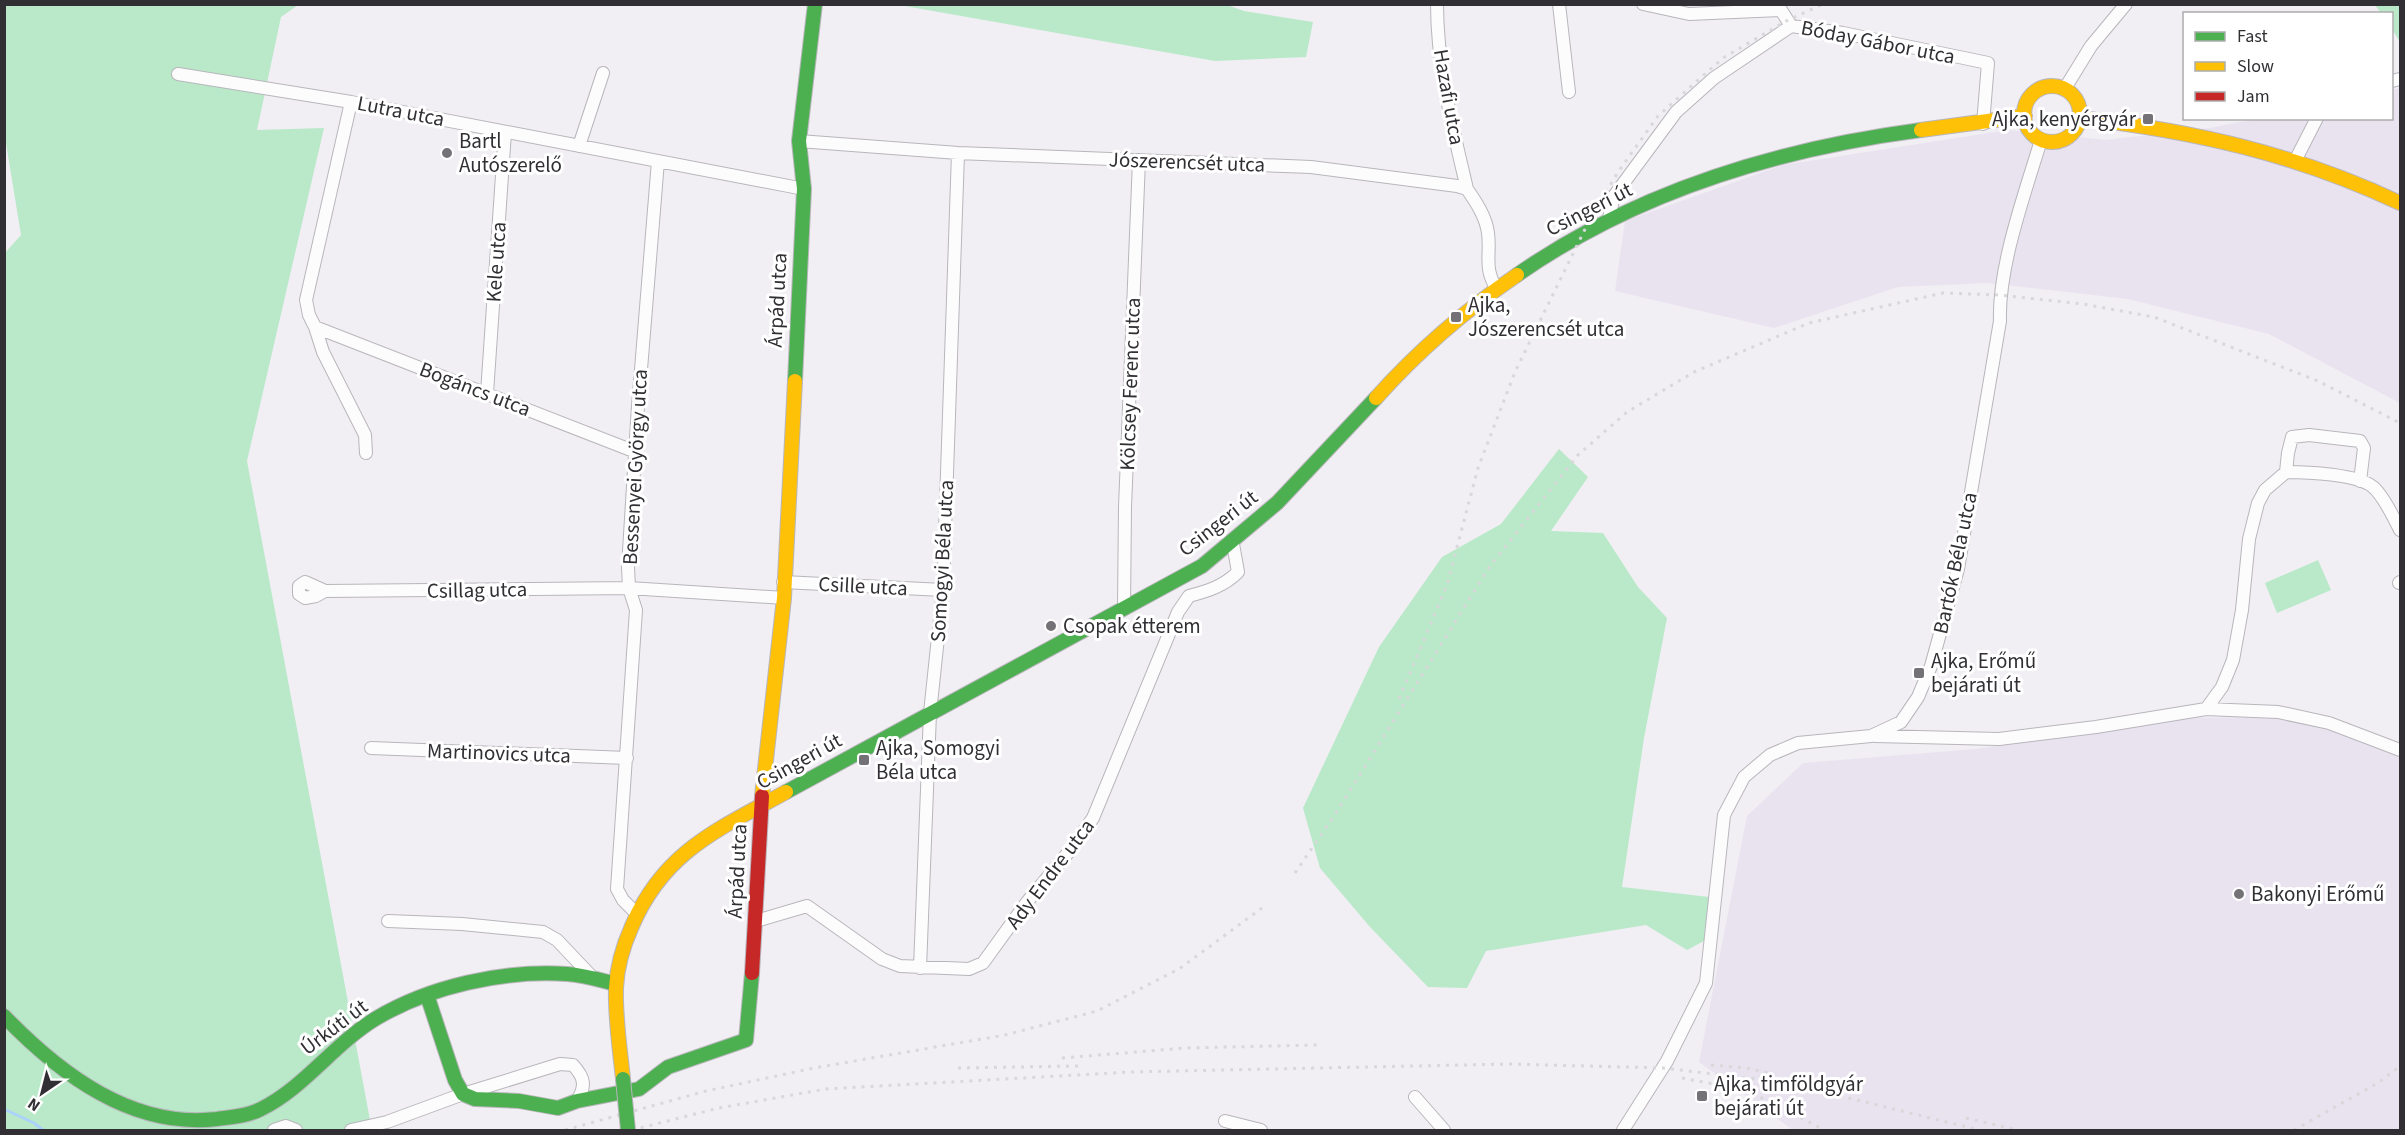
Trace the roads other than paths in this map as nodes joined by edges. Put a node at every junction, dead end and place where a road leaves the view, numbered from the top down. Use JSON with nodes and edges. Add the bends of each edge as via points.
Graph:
{"nodes":[{"id":1,"x":815,"y":4,"type":"edge"},
{"id":2,"x":1437,"y":4,"type":"edge"},
{"id":3,"x":1559,"y":4,"type":"edge"},
{"id":4,"x":1643,"y":4,"type":"edge"},
{"id":5,"x":2126,"y":4,"type":"edge"},
{"id":6,"x":1785,"y":7,"type":"edge"},
{"id":7,"x":1791,"y":26,"type":"junction"},
{"id":8,"x":603,"y":73,"type":"dead end"},
{"id":9,"x":178,"y":74,"type":"dead end"},
{"id":10,"x":2062,"y":88,"type":"junction"},
{"id":11,"x":1569,"y":92,"type":"dead end"},
{"id":12,"x":351,"y":102,"type":"junction"},
{"id":13,"x":2025,"y":116,"type":"junction"},
{"id":14,"x":2080,"y":118,"type":"junction"},
{"id":15,"x":2316,"y":120,"type":"edge"},
{"id":16,"x":1983,"y":124,"type":"junction"},
{"id":17,"x":505,"y":132,"type":"junction"},
{"id":18,"x":2041,"y":140,"type":"junction"},
{"id":19,"x":799,"y":141,"type":"junction"},
{"id":20,"x":579,"y":146,"type":"junction"},
{"id":21,"x":958,"y":153,"type":"junction"},
{"id":22,"x":1139,"y":160,"type":"junction"},
{"id":23,"x":658,"y":161,"type":"junction"},
{"id":24,"x":2295,"y":161,"type":"junction"},
{"id":25,"x":804,"y":189,"type":"junction"},
{"id":26,"x":1467,"y":189,"type":"junction"},
{"id":27,"x":2400,"y":203,"type":"edge"},
{"id":28,"x":1609,"y":218,"type":"junction"},
{"id":29,"x":1497,"y":289,"type":"junction"},
{"id":30,"x":315,"y":327,"type":"junction"},
{"id":31,"x":487,"y":393,"type":"junction"},
{"id":32,"x":636,"y":452,"type":"junction"},
{"id":33,"x":366,"y":453,"type":"dead end"},
{"id":34,"x":2286,"y":472,"type":"junction"},
{"id":35,"x":2360,"y":481,"type":"junction"},
{"id":36,"x":2400,"y":530,"type":"edge"},
{"id":37,"x":1233,"y":544,"type":"junction"},
{"id":38,"x":783,"y":582,"type":"junction"},
{"id":39,"x":629,"y":588,"type":"junction"},
{"id":40,"x":943,"y":590,"type":"junction"},
{"id":41,"x":325,"y":591,"type":"dead end"},
{"id":42,"x":784,"y":598,"type":"junction"},
{"id":43,"x":1124,"y":608,"type":"junction"},
{"id":44,"x":2206,"y":709,"type":"junction"},
{"id":45,"x":930,"y":713,"type":"junction"},
{"id":46,"x":1871,"y":736,"type":"junction"},
{"id":47,"x":371,"y":748,"type":"dead end"},
{"id":48,"x":2400,"y":750,"type":"edge"},
{"id":49,"x":627,"y":758,"type":"junction"},
{"id":50,"x":762,"y":806,"type":"junction"},
{"id":51,"x":637,"y":914,"type":"junction"},
{"id":52,"x":388,"y":921,"type":"dead end"},
{"id":53,"x":756,"y":921,"type":"junction"},
{"id":54,"x":920,"y":969,"type":"junction"},
{"id":55,"x":594,"y":979,"type":"junction"},
{"id":56,"x":616,"y":984,"type":"junction"},
{"id":57,"x":427,"y":995,"type":"junction"},
{"id":58,"x":4,"y":1016,"type":"edge"},
{"id":59,"x":463,"y":1094,"type":"junction"},
{"id":60,"x":1415,"y":1096,"type":"dead end"},
{"id":61,"x":577,"y":1101,"type":"junction"},
{"id":62,"x":1225,"y":1121,"type":"dead end"},
{"id":63,"x":274,"y":1131,"type":"edge"},
{"id":64,"x":296,"y":1131,"type":"edge"},
{"id":65,"x":351,"y":1131,"type":"edge"},
{"id":66,"x":628,"y":1131,"type":"edge"},
{"id":67,"x":1261,"y":1131,"type":"edge"},
{"id":68,"x":1444,"y":1131,"type":"edge"},
{"id":69,"x":1623,"y":1131,"type":"edge"}],
"edges":[{"from":1,"to":19,"type":"main road","name":"Árpád utca"},
{"from":2,"to":26,"type":"street","name":"Hazafi utca","via":[[1444,80]]},
{"from":3,"to":11,"type":"street"},
{"from":4,"to":6,"type":"street","name":"Bóday Gábor utca","via":[[1689,14]]},
{"from":5,"to":10,"type":"street"},
{"from":6,"to":7,"type":"street","name":"Bóday Gábor utca","via":[[1786,21]]},
{"from":7,"to":16,"type":"street","name":"Bóday Gábor utca","via":[[1989,63]]},
{"from":7,"to":28,"type":"street","via":[[1714,78],[1676,112],[1614,196]]},
{"from":8,"to":20,"type":"street"},
{"from":9,"to":12,"type":"street","name":"Lutra utca"},
{"from":10,"to":13,"type":"main road","via":[[2048,87],[2036,92],[2027,103]]},
{"from":10,"to":14,"type":"main road","via":[[2078,104]]},
{"from":12,"to":17,"type":"street","name":"Lutra utca"},
{"from":12,"to":30,"type":"street","via":[[306,300]]},
{"from":13,"to":16,"type":"main road","name":"Csingeri út"},
{"from":13,"to":18,"type":"main road","via":[[2030,130]]},
{"from":14,"to":18,"type":"main road","via":[[2066,139]]},
{"from":14,"to":24,"type":"main road","via":[[2216,138]]},
{"from":15,"to":24,"type":"street"},
{"from":16,"to":28,"type":"main road","name":"Csingeri út","via":[[1878,136],[1792,154],[1709,177]]},
{"from":17,"to":20,"type":"street","name":"Lutra utca"},
{"from":17,"to":31,"type":"street","name":"Kele utca"},
{"from":18,"to":46,"type":"street","name":"Bartók Béla utca","via":[[1999,295],[2000,321],[1958,568],[1944,622],[1918,697],[1901,722]]},
{"from":19,"to":21,"type":"street","name":"Jószerencsét utca"},
{"from":19,"to":25,"type":"main road","name":"Árpád utca"},
{"from":20,"to":23,"type":"street","name":"Lutra utca"},
{"from":21,"to":22,"type":"street","name":"Jószerencsét utca"},
{"from":21,"to":40,"type":"street","name":"Somogyi Béla utca"},
{"from":22,"to":26,"type":"street","name":"Jószerencsét utca","via":[[1311,167]]},
{"from":22,"to":43,"type":"street","name":"Kölcsey Ferenc utca"},
{"from":23,"to":25,"type":"street"},
{"from":23,"to":32,"type":"street","name":"Bessenyei György utca"},
{"from":24,"to":27,"type":"main road"},
{"from":25,"to":38,"type":"main road","name":"Árpád utca"},
{"from":26,"to":29,"type":"street","via":[[1480,208],[1488,232],[1487,264]]},
{"from":28,"to":29,"type":"main road","name":"Csingeri út"},
{"from":29,"to":37,"type":"main road","name":"Csingeri út","via":[[1431,341],[1318,463]]},
{"from":30,"to":31,"type":"street","name":"Bogáncs utca"},
{"from":30,"to":33,"type":"street","via":[[323,352],[365,435]]},
{"from":31,"to":32,"type":"street","name":"Bogáncs utca"},
{"from":32,"to":39,"type":"street","name":"Bessenyei György utca"},
{"from":34,"to":35,"type":"street","via":[[2321,473]]},
{"from":34,"to":35,"type":"street","via":[[2292,437],[2360,441],[2364,448]]},
{"from":34,"to":44,"type":"street","via":[[2265,490],[2258,502],[2249,539],[2233,660],[2222,687]]},
{"from":35,"to":36,"type":"street","via":[[2373,486]]},
{"from":37,"to":43,"type":"main road","name":"Csingeri út","via":[[1194,571]]},
{"from":37,"to":54,"type":"street","name":"Ady Endre utca","via":[[1238,572],[1212,590],[1189,596],[1178,612],[1093,818],[1072,848],[983,963],[969,969]]},
{"from":38,"to":40,"type":"street","name":"Csille utca"},
{"from":38,"to":42,"type":"main road","name":"Árpád utca"},
{"from":39,"to":41,"type":"street","name":"Csillag utca"},
{"from":39,"to":42,"type":"street"},
{"from":39,"to":49,"type":"street","name":"Bessenyei György utca","via":[[636,610]]},
{"from":40,"to":45,"type":"street","name":"Somogyi Béla utca"},
{"from":42,"to":50,"type":"main road","name":"Árpád utca"},
{"from":43,"to":45,"type":"main road","name":"Csingeri út"},
{"from":44,"to":46,"type":"street","via":[[1999,739]]},
{"from":44,"to":48,"type":"street","via":[[2278,712],[2329,723]]},
{"from":45,"to":50,"type":"main road","name":"Csingeri út"},
{"from":45,"to":54,"type":"street","name":"Somogyi Béla utca"},
{"from":46,"to":69,"type":"street","name":"Bartók Béla utca","via":[[1798,743],[1770,755],[1744,777],[1724,815],[1706,983],[1666,1061]]},
{"from":47,"to":49,"type":"street","name":"Martinovics utca"},
{"from":49,"to":51,"type":"street","name":"Bessenyei György utca","via":[[617,890]]},
{"from":50,"to":51,"type":"main road","name":"Csingeri út","via":[[710,834],[674,861]]},
{"from":50,"to":53,"type":"main road","name":"Árpád utca"},
{"from":51,"to":56,"type":"main road","name":"Csingeri út"},
{"from":52,"to":55,"type":"street","via":[[543,933],[557,940]]},
{"from":53,"to":54,"type":"street","name":"Ady Endre utca","via":[[807,906],[882,960]]},
{"from":53,"to":61,"type":"main road","name":"Árpád utca","via":[[746,1040],[668,1067],[639,1089]]},
{"from":55,"to":56,"type":"main road","name":"Úrkúti út"},
{"from":55,"to":57,"type":"main road","name":"Úrkúti út","via":[[533,974],[472,983]]},
{"from":56,"to":66,"type":"main road","name":"Csingeri út","bridge":true},
{"from":57,"to":58,"type":"main road","name":"Úrkúti út","via":[[375,1019],[259,1110],[223,1124],[181,1129],[135,1117],[94,1093]]},
{"from":57,"to":59,"type":"main road"},
{"from":59,"to":61,"type":"main road","via":[[475,1099],[558,1108]]},
{"from":59,"to":61,"type":"street","via":[[560,1064],[573,1065],[584,1081]]},
{"from":59,"to":65,"type":"street"},
{"from":60,"to":68,"type":"street"},
{"from":62,"to":67,"type":"street"},
{"from":63,"to":64,"type":"street","via":[[286,1126]]}]}
